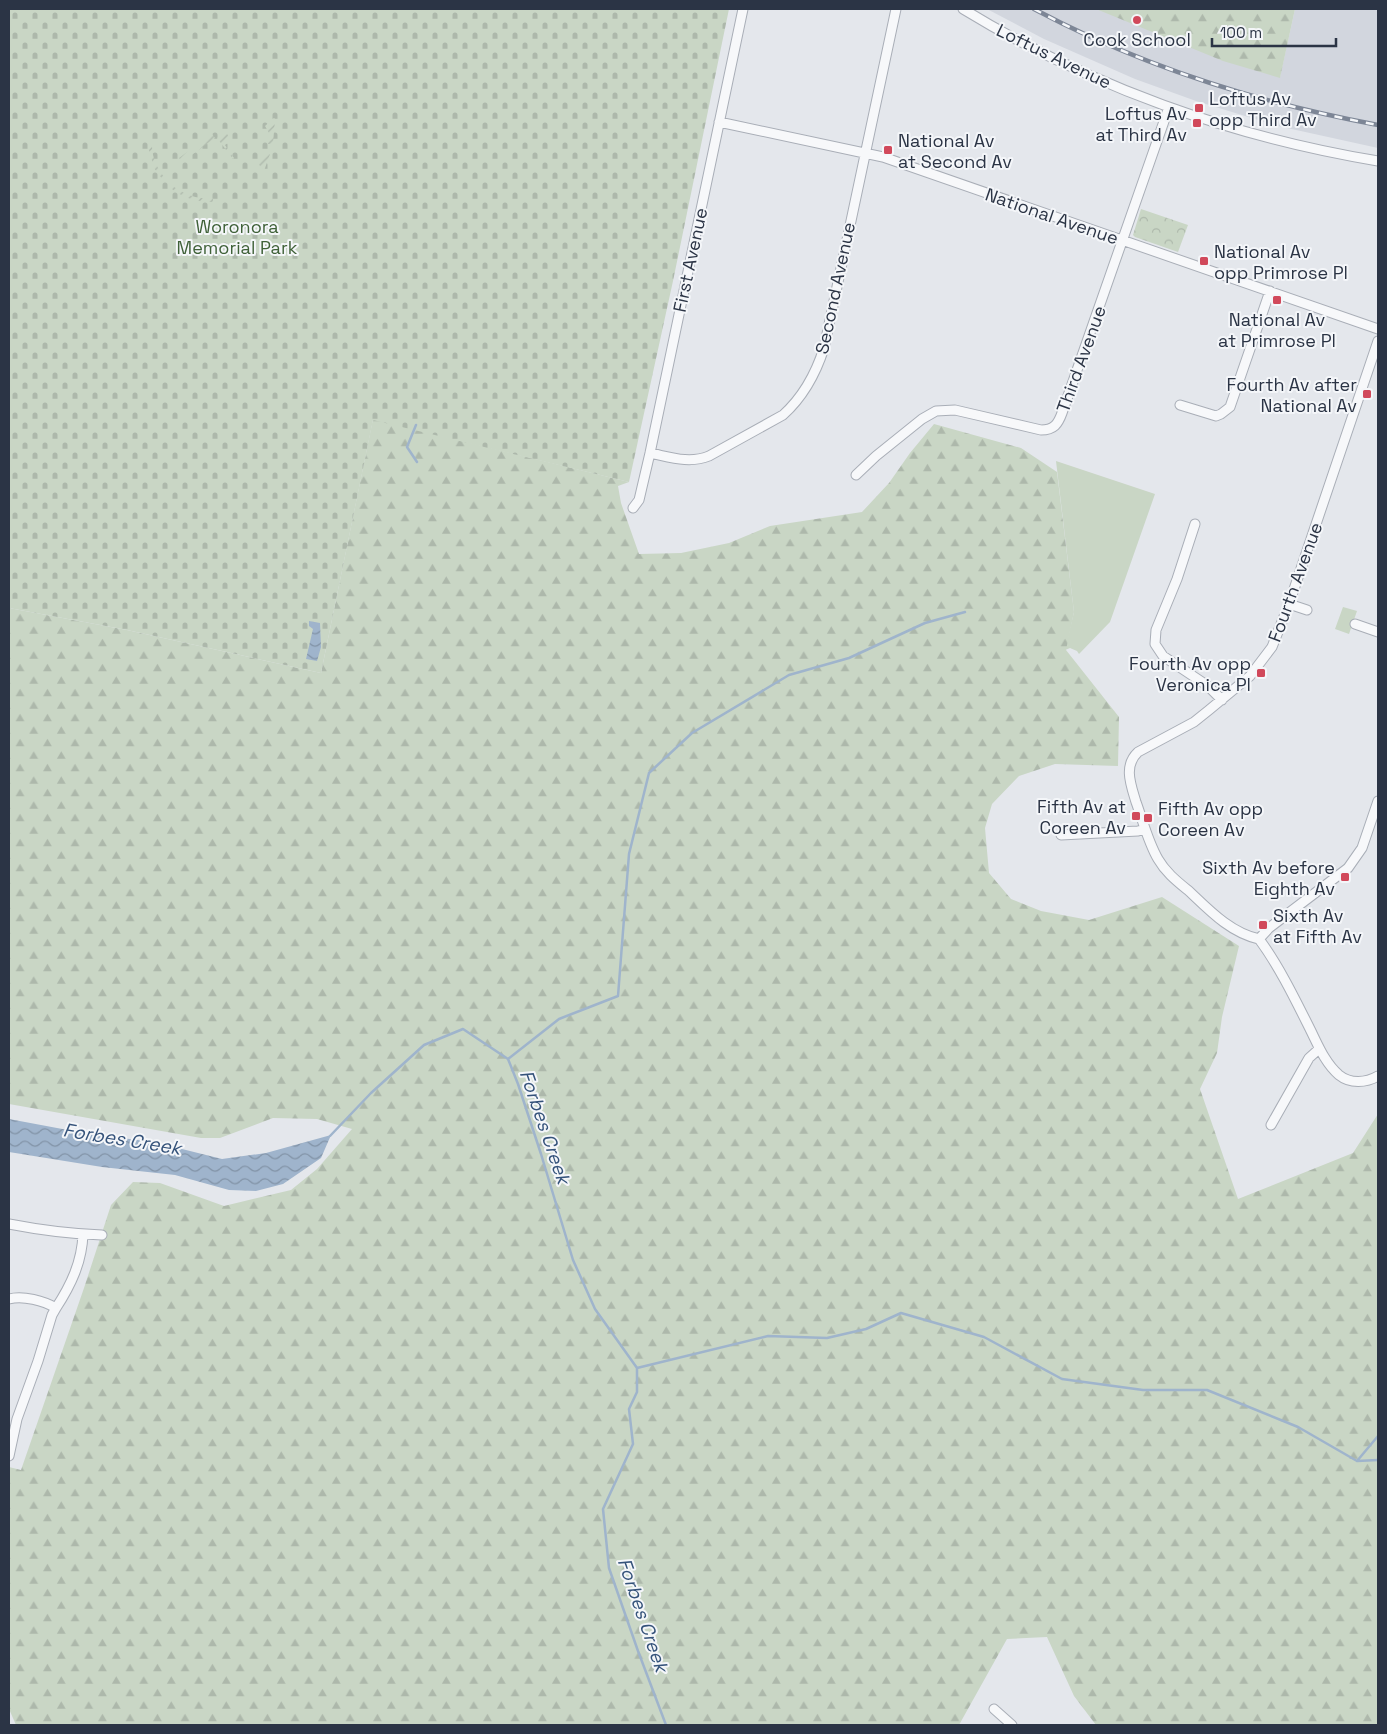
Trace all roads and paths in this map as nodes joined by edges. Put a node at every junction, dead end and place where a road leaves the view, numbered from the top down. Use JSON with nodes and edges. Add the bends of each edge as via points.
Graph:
{"nodes":[{"id":1,"x":743,"y":9,"type":"edge"},
{"id":2,"x":896,"y":9,"type":"edge"},
{"id":3,"x":963,"y":9,"type":"edge"},
{"id":4,"x":1169,"y":107,"type":"junction"},
{"id":5,"x":719,"y":122,"type":"junction"},
{"id":6,"x":864,"y":152,"type":"junction"},
{"id":7,"x":1378,"y":161,"type":"edge"},
{"id":8,"x":1123,"y":240,"type":"junction"},
{"id":9,"x":1270,"y":291,"type":"junction"},
{"id":10,"x":1378,"y":329,"type":"edge"},
{"id":11,"x":1378,"y":341,"type":"edge"},
{"id":12,"x":1180,"y":405,"type":"dead end"},
{"id":13,"x":650,"y":453,"type":"junction"},
{"id":14,"x":856,"y":475,"type":"dead end"},
{"id":15,"x":633,"y":508,"type":"dead end"},
{"id":16,"x":1195,"y":524,"type":"dead end"},
{"id":17,"x":1289,"y":604,"type":"junction"},
{"id":18,"x":1307,"y":610,"type":"dead end"},
{"id":19,"x":1355,"y":624,"type":"dead end"},
{"id":20,"x":1378,"y":632,"type":"edge"},
{"id":21,"x":1222,"y":700,"type":"junction"},
{"id":22,"x":1378,"y":801,"type":"edge"},
{"id":23,"x":1145,"y":829,"type":"junction"},
{"id":24,"x":1061,"y":835,"type":"dead end"},
{"id":25,"x":1259,"y":939,"type":"junction"},
{"id":26,"x":1319,"y":1049,"type":"junction"},
{"id":27,"x":1378,"y":1076,"type":"edge"},
{"id":28,"x":1271,"y":1125,"type":"dead end"},
{"id":29,"x":9,"y":1224,"type":"edge"},
{"id":30,"x":83,"y":1234,"type":"junction"},
{"id":31,"x":102,"y":1235,"type":"dead end"},
{"id":32,"x":9,"y":1299,"type":"edge"},
{"id":33,"x":56,"y":1308,"type":"junction"},
{"id":34,"x":12,"y":1427,"type":"edge"},
{"id":35,"x":9,"y":1456,"type":"edge"},
{"id":36,"x":994,"y":1709,"type":"dead end"},
{"id":37,"x":1012,"y":1725,"type":"edge"}],
"edges":[{"from":1,"to":5,"type":"street","name":"First Avenue"},
{"from":2,"to":6,"type":"street","name":"Second Avenue"},
{"from":3,"to":4,"type":"street","name":"Loftus Avenue","via":[[1026,45]]},
{"from":4,"to":7,"type":"street","name":"Loftus Avenue","via":[[1251,133]]},
{"from":4,"to":8,"type":"street","name":"Third Avenue"},
{"from":5,"to":6,"type":"street","name":"National Avenue"},
{"from":5,"to":13,"type":"street","name":"First Avenue"},
{"from":6,"to":8,"type":"street","name":"National Avenue"},
{"from":6,"to":13,"type":"street","name":"Second Avenue","via":[[824,348],[801,395],[783,415],[700,459]]},
{"from":8,"to":9,"type":"street","name":"National Avenue"},
{"from":8,"to":14,"type":"street","name":"Third Avenue","via":[[1055,426],[1041,430],[955,410],[936,411],[865,464]]},
{"from":9,"to":10,"type":"street","name":"National Avenue"},
{"from":9,"to":12,"type":"street","via":[[1230,407],[1216,416]]},
{"from":11,"to":17,"type":"street","name":"Fourth Avenue"},
{"from":13,"to":15,"type":"street","name":"First Avenue","via":[[643,502]]},
{"from":16,"to":21,"type":"street","via":[[1156,630],[1156,644],[1164,656],[1208,686]]},
{"from":17,"to":18,"type":"street"},
{"from":17,"to":21,"type":"street","name":"Fourth Avenue","via":[[1272,647],[1262,662]]},
{"from":19,"to":20,"type":"street"},
{"from":21,"to":23,"type":"street","name":"Fourth Avenue","via":[[1194,722],[1138,752],[1130,762],[1132,787]]},
{"from":22,"to":25,"type":"street","via":[[1362,848],[1348,868]]},
{"from":23,"to":24,"type":"street"},
{"from":23,"to":25,"type":"street","via":[[1154,852],[1169,874],[1228,925]]},
{"from":25,"to":26,"type":"street"},
{"from":26,"to":27,"type":"street","via":[[1332,1068],[1347,1080],[1371,1080]]},
{"from":26,"to":28,"type":"street","via":[[1309,1058]]},
{"from":29,"to":30,"type":"street"},
{"from":30,"to":31,"type":"street"},
{"from":30,"to":33,"type":"street","via":[[77,1268]]},
{"from":32,"to":33,"type":"street","via":[[39,1301]]},
{"from":33,"to":34,"type":"street"},
{"from":34,"to":35,"type":"street"},
{"from":36,"to":37,"type":"street"}]}
